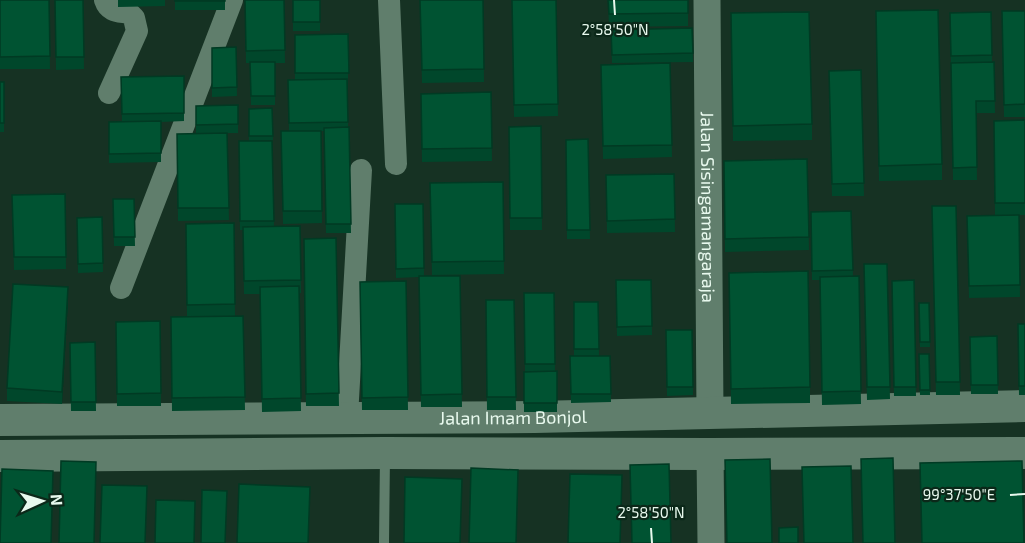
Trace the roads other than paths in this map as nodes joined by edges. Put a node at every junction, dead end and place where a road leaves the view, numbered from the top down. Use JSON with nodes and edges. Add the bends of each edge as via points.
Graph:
{"nodes":[{"id":1,"x":105,"y":0,"type":"edge"},
{"id":2,"x":232,"y":0,"type":"edge"},
{"id":3,"x":389,"y":0,"type":"edge"},
{"id":4,"x":707,"y":0,"type":"edge"},
{"id":5,"x":109,"y":93,"type":"dead end"},
{"id":6,"x":396,"y":164,"type":"dead end"},
{"id":7,"x":361,"y":170,"type":"dead end"},
{"id":8,"x":121,"y":288,"type":"dead end"},
{"id":9,"x":1025,"y":406,"type":"edge"},
{"id":10,"x":710,"y":414,"type":"junction"},
{"id":11,"x":347,"y":417,"type":"junction"},
{"id":12,"x":118,"y":419,"type":"junction"},
{"id":13,"x":8,"y":420,"type":"edge"},
{"id":14,"x":385,"y":453,"type":"junction"},
{"id":15,"x":1025,"y":453,"type":"edge"},
{"id":16,"x":118,"y":454,"type":"junction"},
{"id":17,"x":710,"y":454,"type":"junction"},
{"id":18,"x":8,"y":456,"type":"edge"},
{"id":19,"x":384,"y":543,"type":"edge"},
{"id":20,"x":711,"y":543,"type":"edge"}],
"edges":[{"from":1,"to":5,"type":"street","via":[[108,7],[129,14],[137,24],[137,32]]},
{"from":2,"to":8,"type":"street"},
{"from":3,"to":6,"type":"street"},
{"from":4,"to":10,"type":"street","name":"Jalan Sisingamangaraja"},
{"from":7,"to":11,"type":"street"},
{"from":9,"to":10,"type":"main road","name":"Jalan Imam Bonjol"},
{"from":10,"to":11,"type":"main road","name":"Jalan Imam Bonjol"},
{"from":11,"to":12,"type":"main road","name":"Jalan Imam Bonjol"},
{"from":12,"to":13,"type":"main road","name":"Jalan Imam Bonjol"},
{"from":12,"to":16,"type":"main road","via":[[113,436]]},
{"from":13,"to":18,"type":"main road","via":[[23,432],[24,438],[23,445]]},
{"from":14,"to":16,"type":"main road","name":"Jalan Imam Bonjol"},
{"from":14,"to":17,"type":"main road","name":"Jalan Imam Bonjol"},
{"from":14,"to":19,"type":"lane"},
{"from":15,"to":17,"type":"main road","name":"Jalan Imam Bonjol"},
{"from":16,"to":18,"type":"main road","name":"Jalan Imam Bonjol"},
{"from":17,"to":20,"type":"street"}]}
